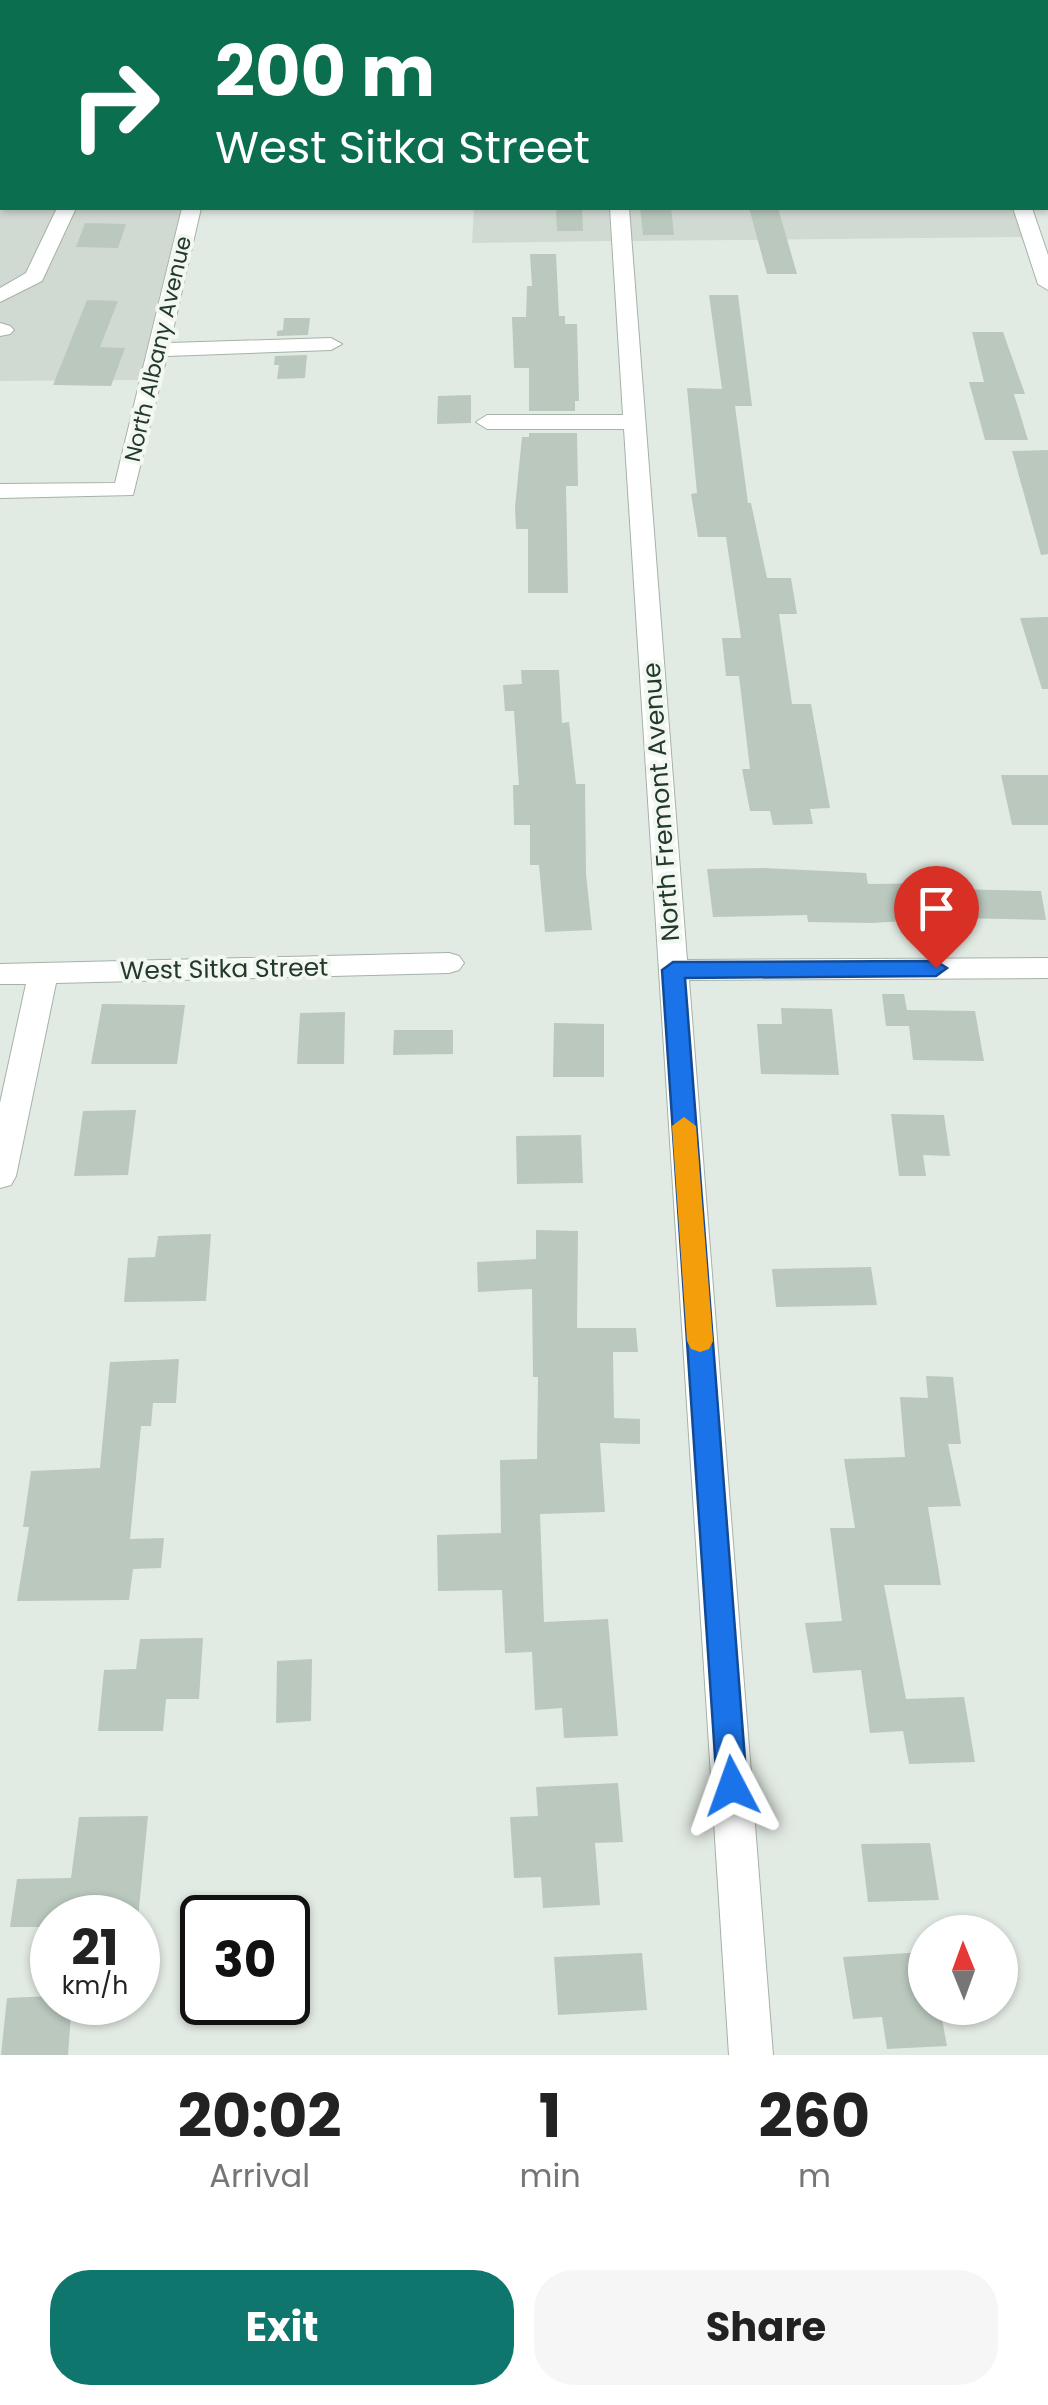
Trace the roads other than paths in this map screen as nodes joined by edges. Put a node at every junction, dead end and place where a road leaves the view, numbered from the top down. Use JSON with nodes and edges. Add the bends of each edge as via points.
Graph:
{"nodes":[{"id":1,"x":65,"y":210,"type":"edge"},
{"id":2,"x":191,"y":210,"type":"edge"},
{"id":3,"x":619,"y":210,"type":"edge"},
{"id":4,"x":1023,"y":210,"type":"edge"},
{"id":5,"x":1048,"y":284,"type":"edge"},
{"id":6,"x":0,"y":296,"type":"edge"},
{"id":7,"x":331,"y":344,"type":"dead end"},
{"id":8,"x":158,"y":350,"type":"junction"},
{"id":9,"x":487,"y":422,"type":"dead end"},
{"id":10,"x":634,"y":422,"type":"junction"},
{"id":11,"x":0,"y":491,"type":"edge"},
{"id":12,"x":449,"y":963,"type":"dead end"},
{"id":13,"x":1048,"y":968,"type":"edge"},
{"id":14,"x":673,"y":970,"type":"junction"},
{"id":15,"x":0,"y":974,"type":"edge"},
{"id":16,"x":43,"y":974,"type":"junction"},
{"id":17,"x":0,"y":1176,"type":"edge"},
{"id":18,"x":751,"y":2055,"type":"edge"}],
"edges":[{"from":1,"to":6,"type":"street","via":[[35,277]]},
{"from":2,"to":8,"type":"street","name":"North Albany Avenue"},
{"from":3,"to":10,"type":"street","name":"North Fremont Avenue"},
{"from":4,"to":5,"type":"street"},
{"from":7,"to":8,"type":"street"},
{"from":8,"to":11,"type":"street","name":"North Albany Avenue","via":[[125,490]]},
{"from":9,"to":10,"type":"street"},
{"from":10,"to":14,"type":"street","name":"North Fremont Avenue"},
{"from":12,"to":16,"type":"street","name":"West Sitka Street"},
{"from":13,"to":14,"type":"street"},
{"from":14,"to":18,"type":"street","name":"North Fremont Avenue"},
{"from":15,"to":16,"type":"street","name":"West Sitka Street"},
{"from":16,"to":17,"type":"street"}]}
